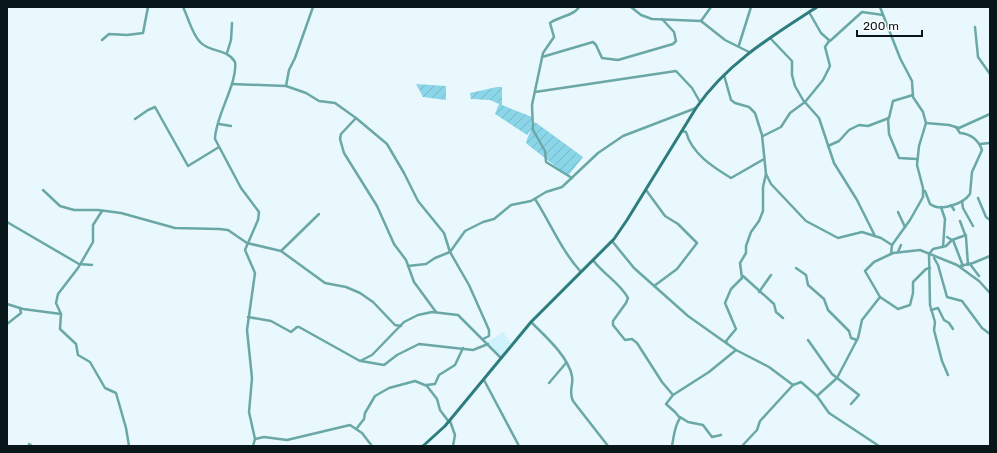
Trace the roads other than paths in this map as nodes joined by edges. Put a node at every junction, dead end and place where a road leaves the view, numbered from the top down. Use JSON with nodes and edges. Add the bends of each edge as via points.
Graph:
{"nodes":[{"id":1,"x":148,"y":7,"type":"edge"},
{"id":2,"x":183,"y":7,"type":"edge"},
{"id":3,"x":313,"y":7,"type":"edge"},
{"id":4,"x":579,"y":7,"type":"edge"},
{"id":5,"x":631,"y":7,"type":"edge"},
{"id":6,"x":711,"y":7,"type":"edge"},
{"id":7,"x":751,"y":7,"type":"edge"},
{"id":8,"x":817,"y":7,"type":"edge"},
{"id":9,"x":880,"y":7,"type":"edge"},
{"id":10,"x":809,"y":12,"type":"junction"},
{"id":11,"x":884,"y":15,"type":"junction"},
{"id":12,"x":662,"y":19,"type":"junction"},
{"id":13,"x":702,"y":21,"type":"junction"},
{"id":14,"x":232,"y":23,"type":"dead end"},
{"id":15,"x":975,"y":27,"type":"dead end"},
{"id":16,"x":770,"y":38,"type":"junction"},
{"id":17,"x":102,"y":40,"type":"dead end"},
{"id":18,"x":830,"y":41,"type":"junction"},
{"id":19,"x":739,"y":45,"type":"junction"},
{"id":20,"x":750,"y":52,"type":"junction"},
{"id":21,"x":227,"y":54,"type":"junction"},
{"id":22,"x":542,"y":57,"type":"junction"},
{"id":23,"x":990,"y":74,"type":"edge"},
{"id":24,"x":723,"y":75,"type":"junction"},
{"id":25,"x":231,"y":84,"type":"junction"},
{"id":26,"x":286,"y":86,"type":"junction"},
{"id":27,"x":535,"y":92,"type":"junction"},
{"id":28,"x":913,"y":95,"type":"junction"},
{"id":29,"x":700,"y":102,"type":"junction"},
{"id":30,"x":805,"y":102,"type":"junction"},
{"id":31,"x":696,"y":108,"type":"junction"},
{"id":32,"x":990,"y":114,"type":"edge"},
{"id":33,"x":356,"y":118,"type":"junction"},
{"id":34,"x":888,"y":118,"type":"junction"},
{"id":35,"x":135,"y":119,"type":"dead end"},
{"id":36,"x":219,"y":124,"type":"junction"},
{"id":37,"x":926,"y":124,"type":"junction"},
{"id":38,"x":232,"y":126,"type":"dead end"},
{"id":39,"x":956,"y":128,"type":"junction"},
{"id":40,"x":682,"y":131,"type":"junction"},
{"id":41,"x":763,"y":136,"type":"junction"},
{"id":42,"x":990,"y":143,"type":"edge"},
{"id":43,"x":980,"y":144,"type":"junction"},
{"id":44,"x":828,"y":146,"type":"junction"},
{"id":45,"x":219,"y":147,"type":"junction"},
{"id":46,"x":917,"y":159,"type":"junction"},
{"id":47,"x":764,"y":160,"type":"junction"},
{"id":48,"x":766,"y":174,"type":"junction"},
{"id":49,"x":572,"y":178,"type":"junction"},
{"id":50,"x":923,"y":188,"type":"junction"},
{"id":51,"x":43,"y":190,"type":"dead end"},
{"id":52,"x":646,"y":190,"type":"junction"},
{"id":53,"x":978,"y":198,"type":"dead end"},
{"id":54,"x":535,"y":199,"type":"junction"},
{"id":55,"x":962,"y":201,"type":"junction"},
{"id":56,"x":950,"y":205,"type":"junction"},
{"id":57,"x":941,"y":207,"type":"junction"},
{"id":58,"x":954,"y":210,"type":"dead end"},
{"id":59,"x":102,"y":212,"type":"junction"},
{"id":60,"x":898,"y":212,"type":"dead end"},
{"id":61,"x":319,"y":214,"type":"dead end"},
{"id":62,"x":990,"y":220,"type":"edge"},
{"id":63,"x":960,"y":221,"type":"dead end"},
{"id":64,"x":7,"y":222,"type":"edge"},
{"id":65,"x":973,"y":226,"type":"dead end"},
{"id":66,"x":905,"y":227,"type":"junction"},
{"id":67,"x":966,"y":235,"type":"junction"},
{"id":68,"x":875,"y":236,"type":"junction"},
{"id":69,"x":947,"y":237,"type":"dead end"},
{"id":70,"x":953,"y":240,"type":"junction"},
{"id":71,"x":612,"y":241,"type":"junction"},
{"id":72,"x":247,"y":243,"type":"junction"},
{"id":73,"x":892,"y":245,"type":"junction"},
{"id":74,"x":901,"y":245,"type":"dead end"},
{"id":75,"x":943,"y":247,"type":"junction"},
{"id":76,"x":281,"y":251,"type":"junction"},
{"id":77,"x":450,"y":252,"type":"junction"},
{"id":78,"x":898,"y":252,"type":"junction"},
{"id":79,"x":890,"y":254,"type":"junction"},
{"id":80,"x":930,"y":254,"type":"junction"},
{"id":81,"x":933,"y":256,"type":"junction"},
{"id":82,"x":990,"y":256,"type":"edge"},
{"id":83,"x":961,"y":258,"type":"junction"},
{"id":84,"x":593,"y":260,"type":"junction"},
{"id":85,"x":79,"y":264,"type":"junction"},
{"id":86,"x":969,"y":264,"type":"junction"},
{"id":87,"x":92,"y":265,"type":"dead end"},
{"id":88,"x":408,"y":266,"type":"junction"},
{"id":89,"x":960,"y":266,"type":"junction"},
{"id":90,"x":963,"y":266,"type":"junction"},
{"id":91,"x":796,"y":268,"type":"dead end"},
{"id":92,"x":930,"y":268,"type":"junction"},
{"id":93,"x":581,"y":272,"type":"junction"},
{"id":94,"x":741,"y":275,"type":"junction"},
{"id":95,"x":771,"y":275,"type":"dead end"},
{"id":96,"x":979,"y":276,"type":"dead end"},
{"id":97,"x":654,"y":286,"type":"junction"},
{"id":98,"x":759,"y":292,"type":"junction"},
{"id":99,"x":990,"y":293,"type":"edge"},
{"id":100,"x":880,"y":297,"type":"junction"},
{"id":101,"x":7,"y":304,"type":"edge"},
{"id":102,"x":20,"y":308,"type":"junction"},
{"id":103,"x":931,"y":310,"type":"junction"},
{"id":104,"x":436,"y":312,"type":"junction"},
{"id":105,"x":61,"y":314,"type":"junction"},
{"id":106,"x":248,"y":317,"type":"junction"},
{"id":107,"x":783,"y":318,"type":"dead end"},
{"id":108,"x":531,"y":322,"type":"junction"},
{"id":109,"x":7,"y":324,"type":"edge"},
{"id":110,"x":401,"y":326,"type":"junction"},
{"id":111,"x":953,"y":329,"type":"dead end"},
{"id":112,"x":990,"y":334,"type":"edge"},
{"id":113,"x":483,"y":339,"type":"junction"},
{"id":114,"x":808,"y":340,"type":"dead end"},
{"id":115,"x":857,"y":340,"type":"junction"},
{"id":116,"x":727,"y":343,"type":"junction"},
{"id":117,"x":488,"y":344,"type":"junction"},
{"id":118,"x":463,"y":348,"type":"junction"},
{"id":119,"x":736,"y":350,"type":"junction"},
{"id":120,"x":501,"y":358,"type":"junction"},
{"id":121,"x":360,"y":360,"type":"junction"},
{"id":122,"x":566,"y":363,"type":"junction"},
{"id":123,"x":948,"y":375,"type":"dead end"},
{"id":124,"x":837,"y":378,"type":"junction"},
{"id":125,"x":484,"y":380,"type":"junction"},
{"id":126,"x":549,"y":383,"type":"dead end"},
{"id":127,"x":426,"y":385,"type":"junction"},
{"id":128,"x":793,"y":385,"type":"junction"},
{"id":129,"x":673,"y":395,"type":"junction"},
{"id":130,"x":817,"y":396,"type":"junction"},
{"id":131,"x":851,"y":404,"type":"dead end"},
{"id":132,"x":679,"y":416,"type":"junction"},
{"id":133,"x":449,"y":421,"type":"junction"},
{"id":134,"x":357,"y":428,"type":"junction"},
{"id":135,"x":721,"y":435,"type":"dead end"},
{"id":136,"x":255,"y":439,"type":"junction"},
{"id":137,"x":129,"y":446,"type":"edge"},
{"id":138,"x":253,"y":446,"type":"edge"},
{"id":139,"x":372,"y":446,"type":"edge"},
{"id":140,"x":422,"y":446,"type":"edge"},
{"id":141,"x":453,"y":446,"type":"edge"},
{"id":142,"x":519,"y":446,"type":"edge"},
{"id":143,"x":608,"y":446,"type":"edge"},
{"id":144,"x":672,"y":446,"type":"edge"},
{"id":145,"x":742,"y":446,"type":"edge"},
{"id":146,"x":879,"y":446,"type":"edge"}],
"edges":[{"from":1,"to":17,"type":"street","via":[[144,32],[127,35],[109,34]]},
{"from":2,"to":21,"type":"street","via":[[198,41]]},
{"from":3,"to":26,"type":"street","via":[[289,70]]},
{"from":4,"to":22,"type":"street","via":[[576,12],[550,23],[554,37]]},
{"from":5,"to":12,"type":"street","via":[[648,18]]},
{"from":6,"to":13,"type":"street"},
{"from":7,"to":19,"type":"street"},
{"from":8,"to":10,"type":"street"},
{"from":9,"to":11,"type":"street"},
{"from":10,"to":16,"type":"street"},
{"from":10,"to":18,"type":"street","via":[[821,33]]},
{"from":11,"to":18,"type":"street","via":[[862,12]]},
{"from":11,"to":28,"type":"street","via":[[900,58],[912,81]]},
{"from":12,"to":13,"type":"street"},
{"from":12,"to":22,"type":"street","via":[[674,34],[673,44],[618,60],[602,58],[593,42]]},
{"from":13,"to":19,"type":"street","via":[[725,40]]},
{"from":14,"to":21,"type":"street"},
{"from":15,"to":23,"type":"street","via":[[978,57]]},
{"from":16,"to":20,"type":"street"},
{"from":16,"to":30,"type":"street","via":[[792,61],[793,80]]},
{"from":18,"to":30,"type":"street","via":[[825,47],[830,67]]},
{"from":19,"to":20,"type":"street"},
{"from":20,"to":24,"type":"street"},
{"from":21,"to":25,"type":"street","via":[[235,66]]},
{"from":22,"to":27,"type":"street"},
{"from":24,"to":29,"type":"street"},
{"from":24,"to":41,"type":"street","via":[[731,100],[753,109]]},
{"from":25,"to":26,"type":"street"},
{"from":25,"to":36,"type":"street"},
{"from":26,"to":33,"type":"street","via":[[317,100],[335,103]]},
{"from":27,"to":29,"type":"street","via":[[676,71],[692,88]]},
{"from":27,"to":49,"type":"street","via":[[532,127],[545,151],[546,162]]},
{"from":28,"to":34,"type":"street","via":[[893,101],[891,115]]},
{"from":28,"to":37,"type":"street","via":[[923,112]]},
{"from":29,"to":31,"type":"street"},
{"from":30,"to":41,"type":"street","via":[[790,113],[780,128]]},
{"from":30,"to":44,"type":"street","via":[[819,118]]},
{"from":31,"to":40,"type":"street"},
{"from":31,"to":49,"type":"street","via":[[623,136],[598,153]]},
{"from":32,"to":39,"type":"street"},
{"from":33,"to":77,"type":"street","via":[[387,144],[418,201],[444,233]]},
{"from":33,"to":88,"type":"street","via":[[341,134],[344,153],[377,206],[394,244]]},
{"from":34,"to":44,"type":"street","via":[[868,126],[859,125],[849,130],[839,142]]},
{"from":34,"to":46,"type":"street","via":[[889,134],[899,158]]},
{"from":35,"to":45,"type":"street","via":[[155,107],[188,166]]},
{"from":36,"to":38,"type":"street"},
{"from":36,"to":45,"type":"street","via":[[215,136]]},
{"from":37,"to":39,"type":"street","via":[[950,125]]},
{"from":37,"to":46,"type":"street"},
{"from":39,"to":43,"type":"street","via":[[961,134],[969,134]]},
{"from":40,"to":47,"type":"street","via":[[686,132],[692,145],[710,166],[731,178]]},
{"from":40,"to":52,"type":"street"},
{"from":41,"to":47,"type":"street"},
{"from":42,"to":43,"type":"street"},
{"from":43,"to":55,"type":"street","via":[[982,152],[972,172],[972,190]]},
{"from":44,"to":68,"type":"street","via":[[834,163]]},
{"from":45,"to":72,"type":"street","via":[[241,188],[259,212]]},
{"from":46,"to":50,"type":"street","via":[[918,174]]},
{"from":47,"to":48,"type":"street"},
{"from":48,"to":68,"type":"street","via":[[771,184],[813,225],[838,238],[858,232]]},
{"from":48,"to":94,"type":"street","via":[[763,184],[763,213],[749,235],[746,253],[740,263]]},
{"from":49,"to":54,"type":"street","via":[[562,187]]},
{"from":50,"to":57,"type":"street","via":[[930,204]]},
{"from":50,"to":66,"type":"street","via":[[922,202]]},
{"from":51,"to":59,"type":"street","via":[[60,206],[80,211]]},
{"from":52,"to":71,"type":"street"},
{"from":52,"to":97,"type":"street","via":[[665,216],[678,224],[697,243],[677,269]]},
{"from":53,"to":62,"type":"street","via":[[986,217]]},
{"from":54,"to":77,"type":"street","via":[[513,204],[494,219],[469,229],[461,235]]},
{"from":54,"to":93,"type":"street","via":[[562,248]]},
{"from":55,"to":56,"type":"street"},
{"from":55,"to":65,"type":"street"},
{"from":56,"to":57,"type":"street"},
{"from":56,"to":58,"type":"street"},
{"from":57,"to":75,"type":"street","via":[[945,219]]},
{"from":59,"to":72,"type":"street","via":[[133,216],[175,228],[224,229]]},
{"from":59,"to":85,"type":"street","via":[[93,225],[94,240]]},
{"from":60,"to":66,"type":"street"},
{"from":61,"to":76,"type":"street"},
{"from":63,"to":67,"type":"street"},
{"from":64,"to":85,"type":"street"},
{"from":66,"to":73,"type":"street"},
{"from":67,"to":70,"type":"street"},
{"from":67,"to":86,"type":"street"},
{"from":68,"to":73,"type":"street"},
{"from":69,"to":70,"type":"street"},
{"from":70,"to":75,"type":"street"},
{"from":70,"to":83,"type":"street"},
{"from":71,"to":84,"type":"street"},
{"from":71,"to":97,"type":"street","via":[[634,268]]},
{"from":72,"to":76,"type":"street"},
{"from":72,"to":106,"type":"street","via":[[246,253],[255,273]]},
{"from":73,"to":79,"type":"street"},
{"from":74,"to":78,"type":"street"},
{"from":75,"to":80,"type":"street","via":[[933,249]]},
{"from":76,"to":110,"type":"street","via":[[325,283],[350,288],[363,295],[395,325]]},
{"from":77,"to":88,"type":"street","via":[[426,264]]},
{"from":77,"to":113,"type":"street","via":[[469,285],[489,330],[489,336]]},
{"from":78,"to":79,"type":"street"},
{"from":78,"to":80,"type":"street","via":[[917,250]]},
{"from":79,"to":100,"type":"street","via":[[865,270]]},
{"from":80,"to":81,"type":"street"},
{"from":80,"to":92,"type":"street"},
{"from":81,"to":89,"type":"street"},
{"from":81,"to":112,"type":"street","via":[[947,297],[962,301],[982,328]]},
{"from":82,"to":86,"type":"street"},
{"from":83,"to":86,"type":"street"},
{"from":83,"to":90,"type":"street"},
{"from":84,"to":93,"type":"street"},
{"from":84,"to":129,"type":"street","via":[[628,298],[613,323],[624,340],[633,339]]},
{"from":85,"to":87,"type":"street"},
{"from":85,"to":105,"type":"street","via":[[58,294],[56,303]]},
{"from":86,"to":90,"type":"street"},
{"from":86,"to":96,"type":"street"},
{"from":88,"to":104,"type":"street","via":[[414,282]]},
{"from":89,"to":90,"type":"street"},
{"from":89,"to":99,"type":"street","via":[[980,281]]},
{"from":91,"to":115,"type":"street","via":[[806,275],[808,285],[824,299],[828,310],[849,332],[851,338]]},
{"from":92,"to":100,"type":"street","via":[[913,282],[910,305],[898,309]]},
{"from":92,"to":103,"type":"street"},
{"from":93,"to":108,"type":"street"},
{"from":94,"to":98,"type":"street"},
{"from":94,"to":116,"type":"street","via":[[742,279],[731,289],[725,303],[736,329]]},
{"from":95,"to":98,"type":"street"},
{"from":97,"to":116,"type":"street","via":[[681,311]]},
{"from":98,"to":107,"type":"street","via":[[774,304],[776,312]]},
{"from":100,"to":115,"type":"street","via":[[862,320]]},
{"from":101,"to":102,"type":"street"},
{"from":102,"to":105,"type":"street"},
{"from":102,"to":109,"type":"street","via":[[21,313]]},
{"from":103,"to":111,"type":"street","via":[[938,308],[944,320]]},
{"from":103,"to":123,"type":"street","via":[[942,362]]},
{"from":104,"to":110,"type":"street","via":[[418,315]]},
{"from":104,"to":113,"type":"street","via":[[458,315]]},
{"from":105,"to":137,"type":"street","via":[[60,329],[76,344],[78,355],[90,362],[104,388],[116,393]]},
{"from":106,"to":121,"type":"street","via":[[271,321],[290,331],[299,327]]},
{"from":106,"to":136,"type":"street","via":[[247,339],[252,378],[249,412]]},
{"from":108,"to":120,"type":"street"},
{"from":108,"to":122,"type":"street","via":[[559,350]]},
{"from":110,"to":121,"type":"street","via":[[372,355]]},
{"from":113,"to":117,"type":"street"},
{"from":114,"to":124,"type":"street"},
{"from":115,"to":124,"type":"street"},
{"from":116,"to":119,"type":"street"},
{"from":117,"to":118,"type":"street","via":[[474,350]]},
{"from":117,"to":120,"type":"street"},
{"from":118,"to":121,"type":"street","via":[[422,344],[396,355],[386,364],[379,365]]},
{"from":118,"to":127,"type":"street","via":[[454,365],[438,376],[435,384]]},
{"from":119,"to":128,"type":"street","via":[[769,367]]},
{"from":119,"to":129,"type":"street","via":[[709,372]]},
{"from":120,"to":125,"type":"street"},
{"from":122,"to":126,"type":"street"},
{"from":122,"to":143,"type":"street","via":[[572,376],[572,399]]},
{"from":124,"to":130,"type":"street"},
{"from":124,"to":131,"type":"street","via":[[860,395]]},
{"from":125,"to":133,"type":"street"},
{"from":125,"to":142,"type":"street"},
{"from":127,"to":133,"type":"street"},
{"from":127,"to":134,"type":"street","via":[[415,381],[385,390],[374,398]]},
{"from":128,"to":130,"type":"street","via":[[801,382]]},
{"from":128,"to":145,"type":"street","via":[[760,421],[757,430]]},
{"from":129,"to":132,"type":"street","via":[[666,404]]},
{"from":130,"to":146,"type":"street","via":[[829,413]]},
{"from":132,"to":135,"type":"street","via":[[688,422],[703,425],[712,437]]},
{"from":132,"to":144,"type":"street"},
{"from":133,"to":140,"type":"street","via":[[437,435]]},
{"from":133,"to":141,"type":"street","via":[[455,435]]},
{"from":134,"to":136,"type":"street","via":[[345,426],[287,440],[264,437]]},
{"from":134,"to":139,"type":"street"},
{"from":136,"to":138,"type":"street"}]}
